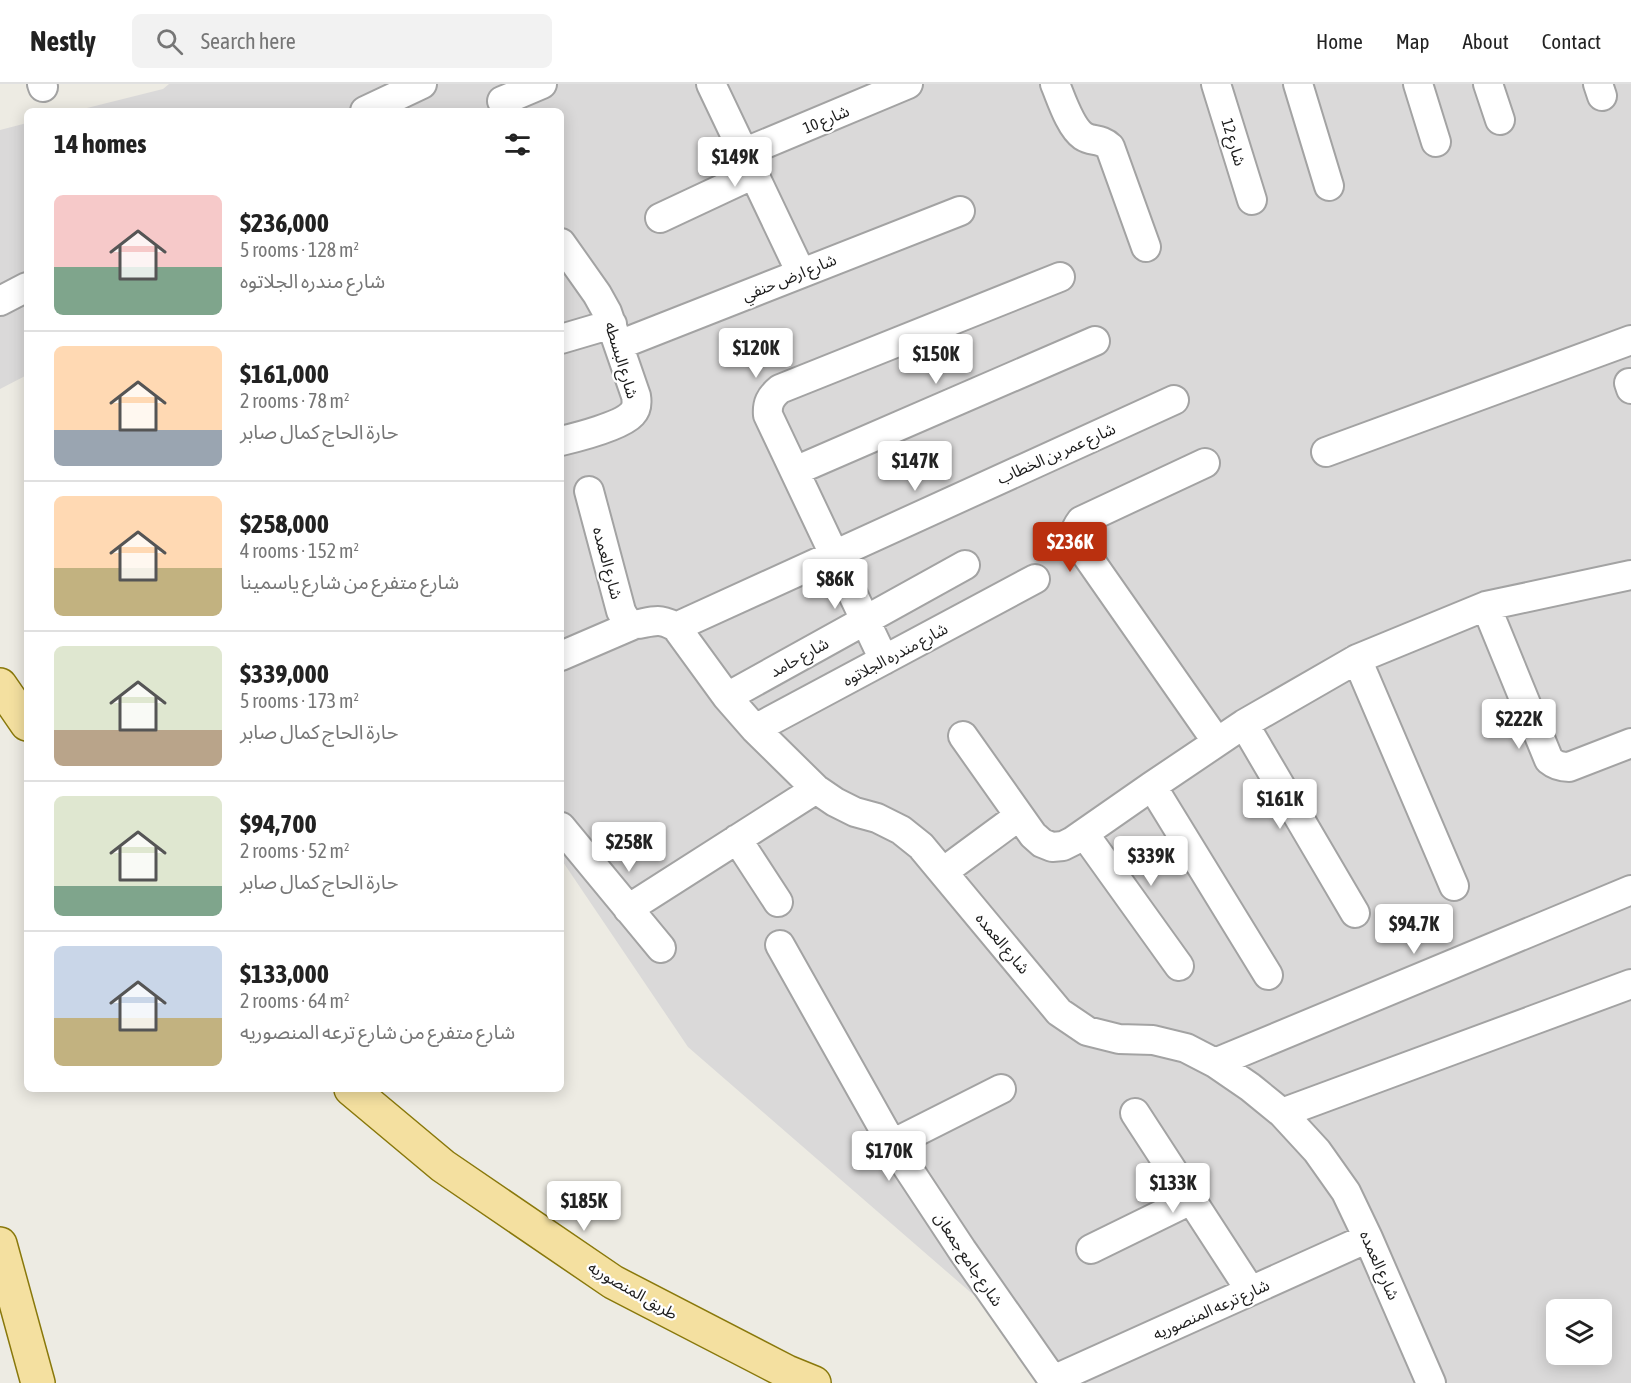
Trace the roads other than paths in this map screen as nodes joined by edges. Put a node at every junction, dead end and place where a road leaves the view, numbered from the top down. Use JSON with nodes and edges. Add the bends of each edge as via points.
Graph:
{"nodes":[{"id":1,"x":422,"y":84,"type":"edge"},
{"id":2,"x":542,"y":84,"type":"edge"},
{"id":3,"x":711,"y":84,"type":"edge"},
{"id":4,"x":908,"y":84,"type":"edge"},
{"id":5,"x":1055,"y":84,"type":"edge"},
{"id":6,"x":1216,"y":84,"type":"edge"},
{"id":7,"x":1298,"y":84,"type":"edge"},
{"id":8,"x":1418,"y":84,"type":"edge"},
{"id":9,"x":1488,"y":84,"type":"edge"},
{"id":10,"x":501,"y":99,"type":"edge"},
{"id":11,"x":371,"y":108,"type":"edge"},
{"id":12,"x":1500,"y":120,"type":"dead end"},
{"id":13,"x":1436,"y":142,"type":"dead end"},
{"id":14,"x":749,"y":164,"type":"junction"},
{"id":15,"x":1329,"y":186,"type":"dead end"},
{"id":16,"x":1252,"y":200,"type":"dead end"},
{"id":17,"x":960,"y":211,"type":"dead end"},
{"id":18,"x":660,"y":218,"type":"dead end"},
{"id":19,"x":564,"y":247,"type":"edge"},
{"id":20,"x":1146,"y":247,"type":"dead end"},
{"id":21,"x":801,"y":273,"type":"junction"},
{"id":22,"x":1060,"y":277,"type":"dead end"},
{"id":23,"x":24,"y":288,"type":"edge"},
{"id":24,"x":0,"y":301,"type":"edge"},
{"id":25,"x":616,"y":334,"type":"junction"},
{"id":26,"x":564,"y":339,"type":"edge"},
{"id":27,"x":1631,"y":340,"type":"edge"},
{"id":28,"x":1095,"y":341,"type":"dead end"},
{"id":29,"x":1174,"y":400,"type":"dead end"},
{"id":30,"x":564,"y":440,"type":"edge"},
{"id":31,"x":1326,"y":452,"type":"dead end"},
{"id":32,"x":1205,"y":463,"type":"dead end"},
{"id":33,"x":795,"y":471,"type":"junction"},
{"id":34,"x":589,"y":491,"type":"dead end"},
{"id":35,"x":834,"y":554,"type":"junction"},
{"id":36,"x":965,"y":565,"type":"dead end"},
{"id":37,"x":1631,"y":575,"type":"edge"},
{"id":38,"x":1035,"y":579,"type":"dead end"},
{"id":39,"x":1486,"y":606,"type":"junction"},
{"id":40,"x":865,"y":620,"type":"junction"},
{"id":41,"x":633,"y":625,"type":"junction"},
{"id":42,"x":676,"y":627,"type":"junction"},
{"id":43,"x":564,"y":655,"type":"edge"},
{"id":44,"x":1357,"y":659,"type":"junction"},
{"id":45,"x":884,"y":660,"type":"junction"},
{"id":46,"x":0,"y":685,"type":"edge"},
{"id":47,"x":727,"y":697,"type":"junction"},
{"id":48,"x":24,"y":720,"type":"edge"},
{"id":49,"x":1244,"y":724,"type":"junction"},
{"id":50,"x":755,"y":729,"type":"junction"},
{"id":51,"x":963,"y":736,"type":"dead end"},
{"id":52,"x":1217,"y":742,"type":"junction"},
{"id":53,"x":1631,"y":743,"type":"edge"},
{"id":54,"x":1152,"y":786,"type":"junction"},
{"id":55,"x":816,"y":789,"type":"junction"},
{"id":56,"x":1019,"y":816,"type":"junction"},
{"id":57,"x":564,"y":831,"type":"edge"},
{"id":58,"x":1085,"y":835,"type":"junction"},
{"id":59,"x":737,"y":840,"type":"junction"},
{"id":60,"x":943,"y":872,"type":"junction"},
{"id":61,"x":1454,"y":886,"type":"dead end"},
{"id":62,"x":1631,"y":890,"type":"edge"},
{"id":63,"x":778,"y":902,"type":"dead end"},
{"id":64,"x":628,"y":909,"type":"junction"},
{"id":65,"x":1355,"y":913,"type":"dead end"},
{"id":66,"x":780,"y":945,"type":"dead end"},
{"id":67,"x":661,"y":948,"type":"dead end"},
{"id":68,"x":1179,"y":966,"type":"dead end"},
{"id":69,"x":1268,"y":975,"type":"dead end"},
{"id":70,"x":1631,"y":984,"type":"edge"},
{"id":71,"x":1215,"y":1063,"type":"junction"},
{"id":72,"x":1001,"y":1089,"type":"dead end"},
{"id":73,"x":355,"y":1092,"type":"edge"},
{"id":74,"x":1135,"y":1113,"type":"dead end"},
{"id":75,"x":1282,"y":1113,"type":"junction"},
{"id":76,"x":892,"y":1144,"type":"junction"},
{"id":77,"x":1191,"y":1200,"type":"junction"},
{"id":78,"x":1368,"y":1238,"type":"junction"},
{"id":79,"x":0,"y":1244,"type":"edge"},
{"id":80,"x":1091,"y":1249,"type":"dead end"},
{"id":81,"x":1250,"y":1290,"type":"junction"},
{"id":82,"x":1054,"y":1381,"type":"edge"},
{"id":83,"x":39,"y":1383,"type":"edge"},
{"id":84,"x":814,"y":1383,"type":"edge"},
{"id":85,"x":1431,"y":1383,"type":"edge"}],
"edges":[{"from":1,"to":11,"type":"street"},
{"from":2,"to":10,"type":"street"},
{"from":3,"to":14,"type":"street"},
{"from":4,"to":14,"type":"street","name":"شارع 10"},
{"from":5,"to":20,"type":"street","via":[[1077,131],[1110,147]]},
{"from":6,"to":16,"type":"street","name":"شارع 12"},
{"from":7,"to":15,"type":"street"},
{"from":8,"to":13,"type":"street"},
{"from":9,"to":12,"type":"street"},
{"from":14,"to":18,"type":"street","name":"شارع 10"},
{"from":14,"to":21,"type":"street"},
{"from":17,"to":21,"type":"street","name":"شارع ارض حنفي"},
{"from":19,"to":25,"type":"street","name":"شارع البسطه","via":[[597,294]]},
{"from":21,"to":25,"type":"street","name":"شارع ارض حنفي"},
{"from":22,"to":33,"type":"street","via":[[774,394],[769,400],[768,415]]},
{"from":23,"to":24,"type":"street"},
{"from":25,"to":26,"type":"street","name":"شارع ارض حنفي"},
{"from":25,"to":30,"type":"street","name":"شارع البسطه","via":[[636,396],[635,410],[626,419]]},
{"from":27,"to":31,"type":"street"},
{"from":28,"to":33,"type":"street"},
{"from":29,"to":35,"type":"street","name":"شارع عمر بن الخطاب"},
{"from":32,"to":52,"type":"street","via":[[1081,521],[1075,535]]},
{"from":33,"to":35,"type":"street"},
{"from":34,"to":41,"type":"street","name":"شارع العمده","via":[[621,611]]},
{"from":35,"to":40,"type":"street"},
{"from":35,"to":42,"type":"street","name":"شارع عمر بن الخطاب"},
{"from":36,"to":40,"type":"street","name":"شارع حامد"},
{"from":37,"to":39,"type":"street"},
{"from":38,"to":45,"type":"street","name":"شارع مندره الجلاتوه"},
{"from":39,"to":44,"type":"street"},
{"from":39,"to":53,"type":"street","via":[[1548,760],[1569,767]]},
{"from":40,"to":45,"type":"street"},
{"from":40,"to":47,"type":"street","name":"شارع حامد"},
{"from":41,"to":42,"type":"street","via":[[654,621]]},
{"from":41,"to":43,"type":"street"},
{"from":42,"to":47,"type":"street","name":"شارع العمده"},
{"from":44,"to":49,"type":"street"},
{"from":44,"to":61,"type":"street"},
{"from":45,"to":50,"type":"street","name":"شارع مندره الجلاتوه"},
{"from":46,"to":48,"type":"main road"},
{"from":47,"to":50,"type":"street","name":"شارع العمده"},
{"from":49,"to":52,"type":"street"},
{"from":49,"to":65,"type":"street"},
{"from":50,"to":55,"type":"street","name":"شارع العمده"},
{"from":51,"to":56,"type":"street"},
{"from":52,"to":54,"type":"street"},
{"from":54,"to":58,"type":"street"},
{"from":54,"to":69,"type":"street"},
{"from":55,"to":59,"type":"street"},
{"from":55,"to":60,"type":"street","name":"شارع العمده","via":[[855,812],[901,830]]},
{"from":56,"to":58,"type":"street","via":[[1041,843],[1052,847]]},
{"from":56,"to":60,"type":"street"},
{"from":57,"to":64,"type":"street"},
{"from":58,"to":68,"type":"street"},
{"from":59,"to":63,"type":"street"},
{"from":59,"to":64,"type":"street"},
{"from":60,"to":71,"type":"street","name":"شارع العمده","via":[[1059,1012],[1086,1031],[1186,1048]]},
{"from":62,"to":71,"type":"street"},
{"from":64,"to":67,"type":"street"},
{"from":66,"to":76,"type":"street","name":"شارع جامع جمعان"},
{"from":70,"to":75,"type":"street"},
{"from":71,"to":75,"type":"street","name":"شارع العمده"},
{"from":72,"to":76,"type":"street"},
{"from":73,"to":84,"type":"main road","name":"طريق المنصوريه","via":[[443,1166],[614,1282]]},
{"from":74,"to":77,"type":"street"},
{"from":75,"to":78,"type":"street","name":"شارع العمده","via":[[1317,1151],[1340,1184]]},
{"from":76,"to":82,"type":"street","name":"شارع جامع جمعان"},
{"from":77,"to":80,"type":"street"},
{"from":77,"to":81,"type":"street"},
{"from":78,"to":81,"type":"street","name":"شارع ترعه المنصوريه"},
{"from":78,"to":85,"type":"street","name":"شارع العمده"},
{"from":79,"to":83,"type":"main road"},
{"from":81,"to":82,"type":"street","name":"شارع ترعه المنصوريه"}]}
